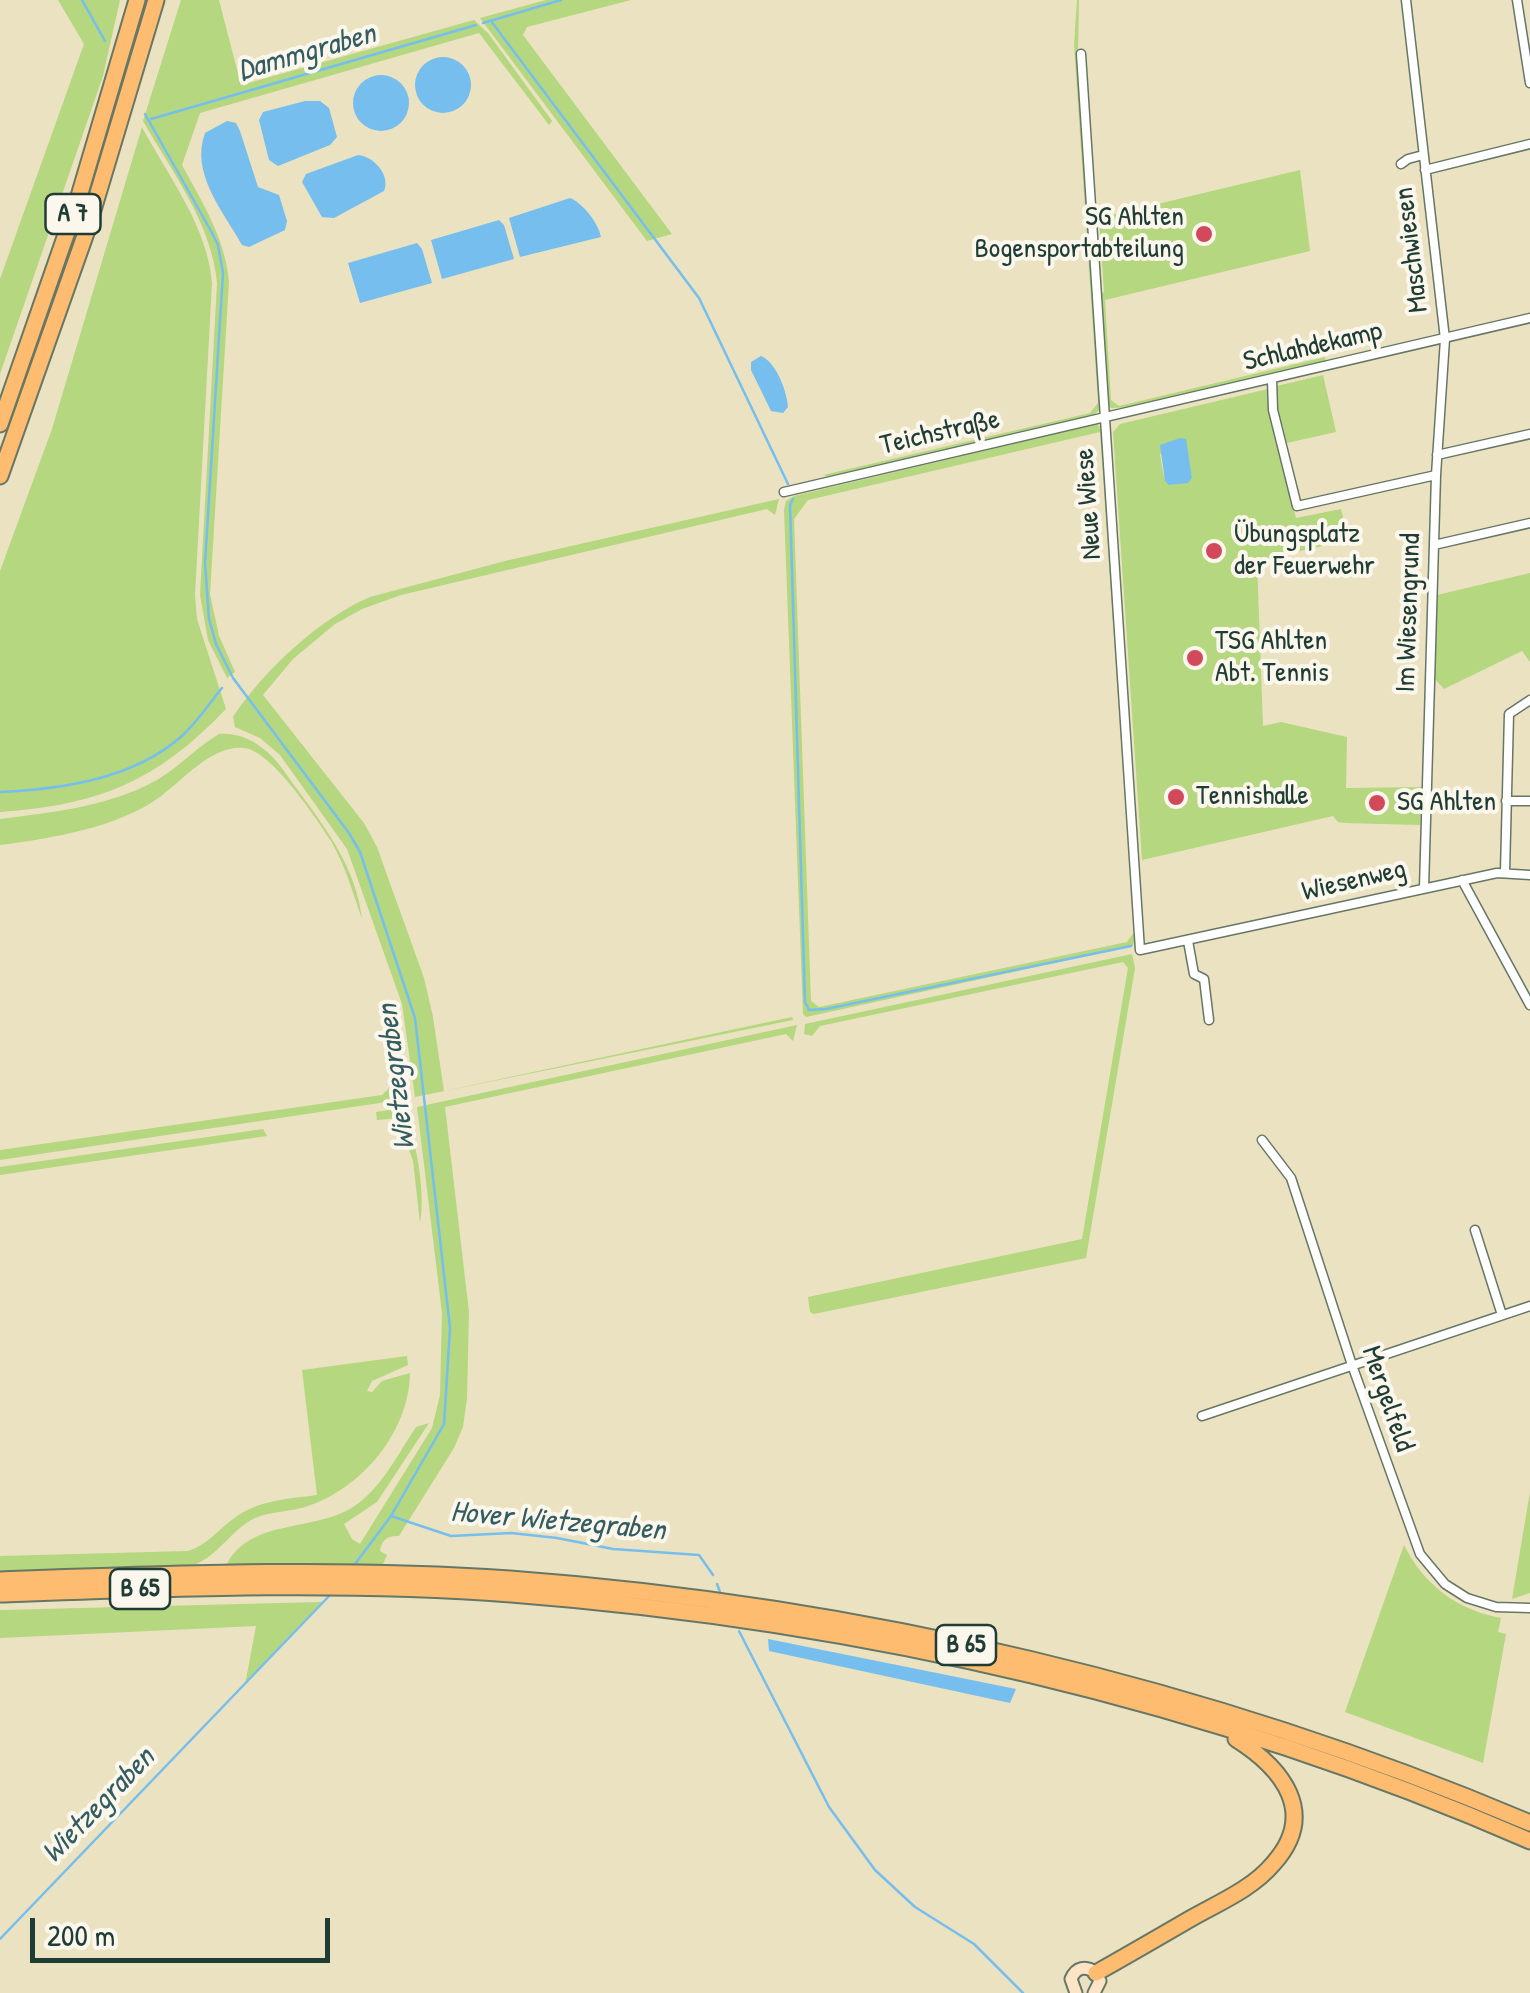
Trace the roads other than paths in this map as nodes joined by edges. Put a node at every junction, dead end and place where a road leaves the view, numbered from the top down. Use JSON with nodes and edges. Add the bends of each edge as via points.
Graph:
{"nodes":[{"id":1,"x":137,"y":0,"type":"edge"},
{"id":2,"x":156,"y":0,"type":"edge"},
{"id":3,"x":1406,"y":0,"type":"edge"},
{"id":4,"x":1517,"y":0,"type":"edge"},
{"id":5,"x":1082,"y":54,"type":"dead end"},
{"id":6,"x":1530,"y":83,"type":"edge"},
{"id":7,"x":1530,"y":144,"type":"edge"},
{"id":8,"x":1423,"y":155,"type":"junction"},
{"id":9,"x":1401,"y":164,"type":"dead end"},
{"id":10,"x":1425,"y":170,"type":"junction"},
{"id":11,"x":1530,"y":318,"type":"edge"},
{"id":12,"x":1445,"y":339,"type":"junction"},
{"id":13,"x":1272,"y":380,"type":"junction"},
{"id":14,"x":1106,"y":417,"type":"junction"},
{"id":15,"x":0,"y":424,"type":"edge"},
{"id":16,"x":1530,"y":434,"type":"edge"},
{"id":17,"x":1438,"y":455,"type":"junction"},
{"id":18,"x":1436,"y":475,"type":"junction"},
{"id":19,"x":0,"y":476,"type":"edge"},
{"id":20,"x":784,"y":492,"type":"dead end"},
{"id":21,"x":1530,"y":523,"type":"edge"},
{"id":22,"x":1434,"y":545,"type":"junction"},
{"id":23,"x":1530,"y":700,"type":"edge"},
{"id":24,"x":1506,"y":801,"type":"junction"},
{"id":25,"x":1530,"y":802,"type":"edge"},
{"id":26,"x":1505,"y":872,"type":"junction"},
{"id":27,"x":1530,"y":875,"type":"edge"},
{"id":28,"x":1462,"y":880,"type":"junction"},
{"id":29,"x":1424,"y":888,"type":"junction"},
{"id":30,"x":1188,"y":940,"type":"junction"},
{"id":31,"x":1140,"y":950,"type":"joint"},
{"id":32,"x":1530,"y":1005,"type":"edge"},
{"id":33,"x":1210,"y":1020,"type":"dead end"},
{"id":34,"x":1262,"y":1140,"type":"dead end"},
{"id":35,"x":1475,"y":1230,"type":"dead end"},
{"id":36,"x":1530,"y":1306,"type":"edge"},
{"id":37,"x":1502,"y":1315,"type":"junction"},
{"id":38,"x":1352,"y":1365,"type":"junction"},
{"id":39,"x":1202,"y":1416,"type":"dead end"},
{"id":40,"x":327,"y":1579,"type":"junction"},
{"id":41,"x":0,"y":1580,"type":"edge"},
{"id":42,"x":376,"y":1580,"type":"junction"},
{"id":43,"x":0,"y":1594,"type":"edge"},
{"id":44,"x":1530,"y":1608,"type":"edge"},
{"id":45,"x":1216,"y":1726,"type":"junction"},
{"id":46,"x":1530,"y":1823,"type":"edge"},
{"id":47,"x":1530,"y":1841,"type":"edge"},
{"id":48,"x":1096,"y":1973,"type":"junction"},
{"id":49,"x":1074,"y":1993,"type":"edge"},
{"id":50,"x":1094,"y":1993,"type":"edge"}],
"edges":[{"from":1,"to":15,"type":"highway","number":"A 7","via":[[77,203]]},
{"from":2,"to":19,"type":"highway","number":"A 7","via":[[88,226]]},
{"from":3,"to":8,"type":"street","name":"Maschwiesen"},
{"from":4,"to":6,"type":"street"},
{"from":5,"to":14,"type":"street","name":"Neue Wiese"},
{"from":7,"to":10,"type":"street"},
{"from":8,"to":9,"type":"street","name":"Maschwiesen"},
{"from":8,"to":10,"type":"street","name":"Maschwiesen"},
{"from":10,"to":12,"type":"street","name":"Maschwiesen"},
{"from":11,"to":12,"type":"street","name":"Schlahdekamp"},
{"from":12,"to":13,"type":"street","name":"Schlahdekamp"},
{"from":12,"to":17,"type":"street","name":"Im Wiesengrund"},
{"from":13,"to":14,"type":"street","name":"Schlahdekamp"},
{"from":13,"to":18,"type":"street","via":[[1297,506]]},
{"from":14,"to":20,"type":"street","name":"Teichstraße"},
{"from":14,"to":31,"type":"street","name":"Neue Wiese"},
{"from":16,"to":17,"type":"street"},
{"from":17,"to":18,"type":"street","name":"Im Wiesengrund"},
{"from":18,"to":22,"type":"street","name":"Im Wiesengrund"},
{"from":21,"to":22,"type":"street"},
{"from":22,"to":29,"type":"street","name":"Im Wiesengrund"},
{"from":23,"to":24,"type":"street","via":[[1509,714]]},
{"from":24,"to":25,"type":"street"},
{"from":24,"to":26,"type":"street"},
{"from":26,"to":27,"type":"street","name":"Wiesenweg"},
{"from":26,"to":28,"type":"street","name":"Wiesenweg"},
{"from":28,"to":29,"type":"street","name":"Wiesenweg"},
{"from":28,"to":32,"type":"street"},
{"from":29,"to":30,"type":"street","name":"Wiesenweg"},
{"from":30,"to":31,"type":"street","name":"Wiesenweg"},
{"from":30,"to":33,"type":"street","via":[[1194,974],[1204,979]]},
{"from":34,"to":38,"type":"street","name":"Mergelfeld","via":[[1291,1178]]},
{"from":35,"to":37,"type":"street"},
{"from":36,"to":37,"type":"street"},
{"from":37,"to":38,"type":"street"},
{"from":38,"to":39,"type":"street"},
{"from":38,"to":44,"type":"street","name":"Mergelfeld","via":[[1413,1543],[1427,1565],[1477,1602]]},
{"from":40,"to":41,"type":"highway","number":"B 65"},
{"from":40,"to":42,"type":"highway","number":"B 65"},
{"from":40,"to":43,"type":"highway","number":"B 65"},
{"from":42,"to":45,"type":"highway","number":"B 65","via":[[632,1605],[862,1639],[1101,1692]]},
{"from":42,"to":46,"type":"highway","number":"B 65","via":[[510,1579],[634,1591],[982,1648],[1242,1718]]},
{"from":45,"to":47,"type":"highway","number":"B 65","via":[[1336,1764]]},
{"from":45,"to":48,"type":"highway","via":[[1284,1778],[1293,1813],[1286,1846],[1248,1885]]},
{"from":48,"to":49,"type":"street","via":[[1078,1969],[1071,1979]]},
{"from":48,"to":50,"type":"street"}]}
